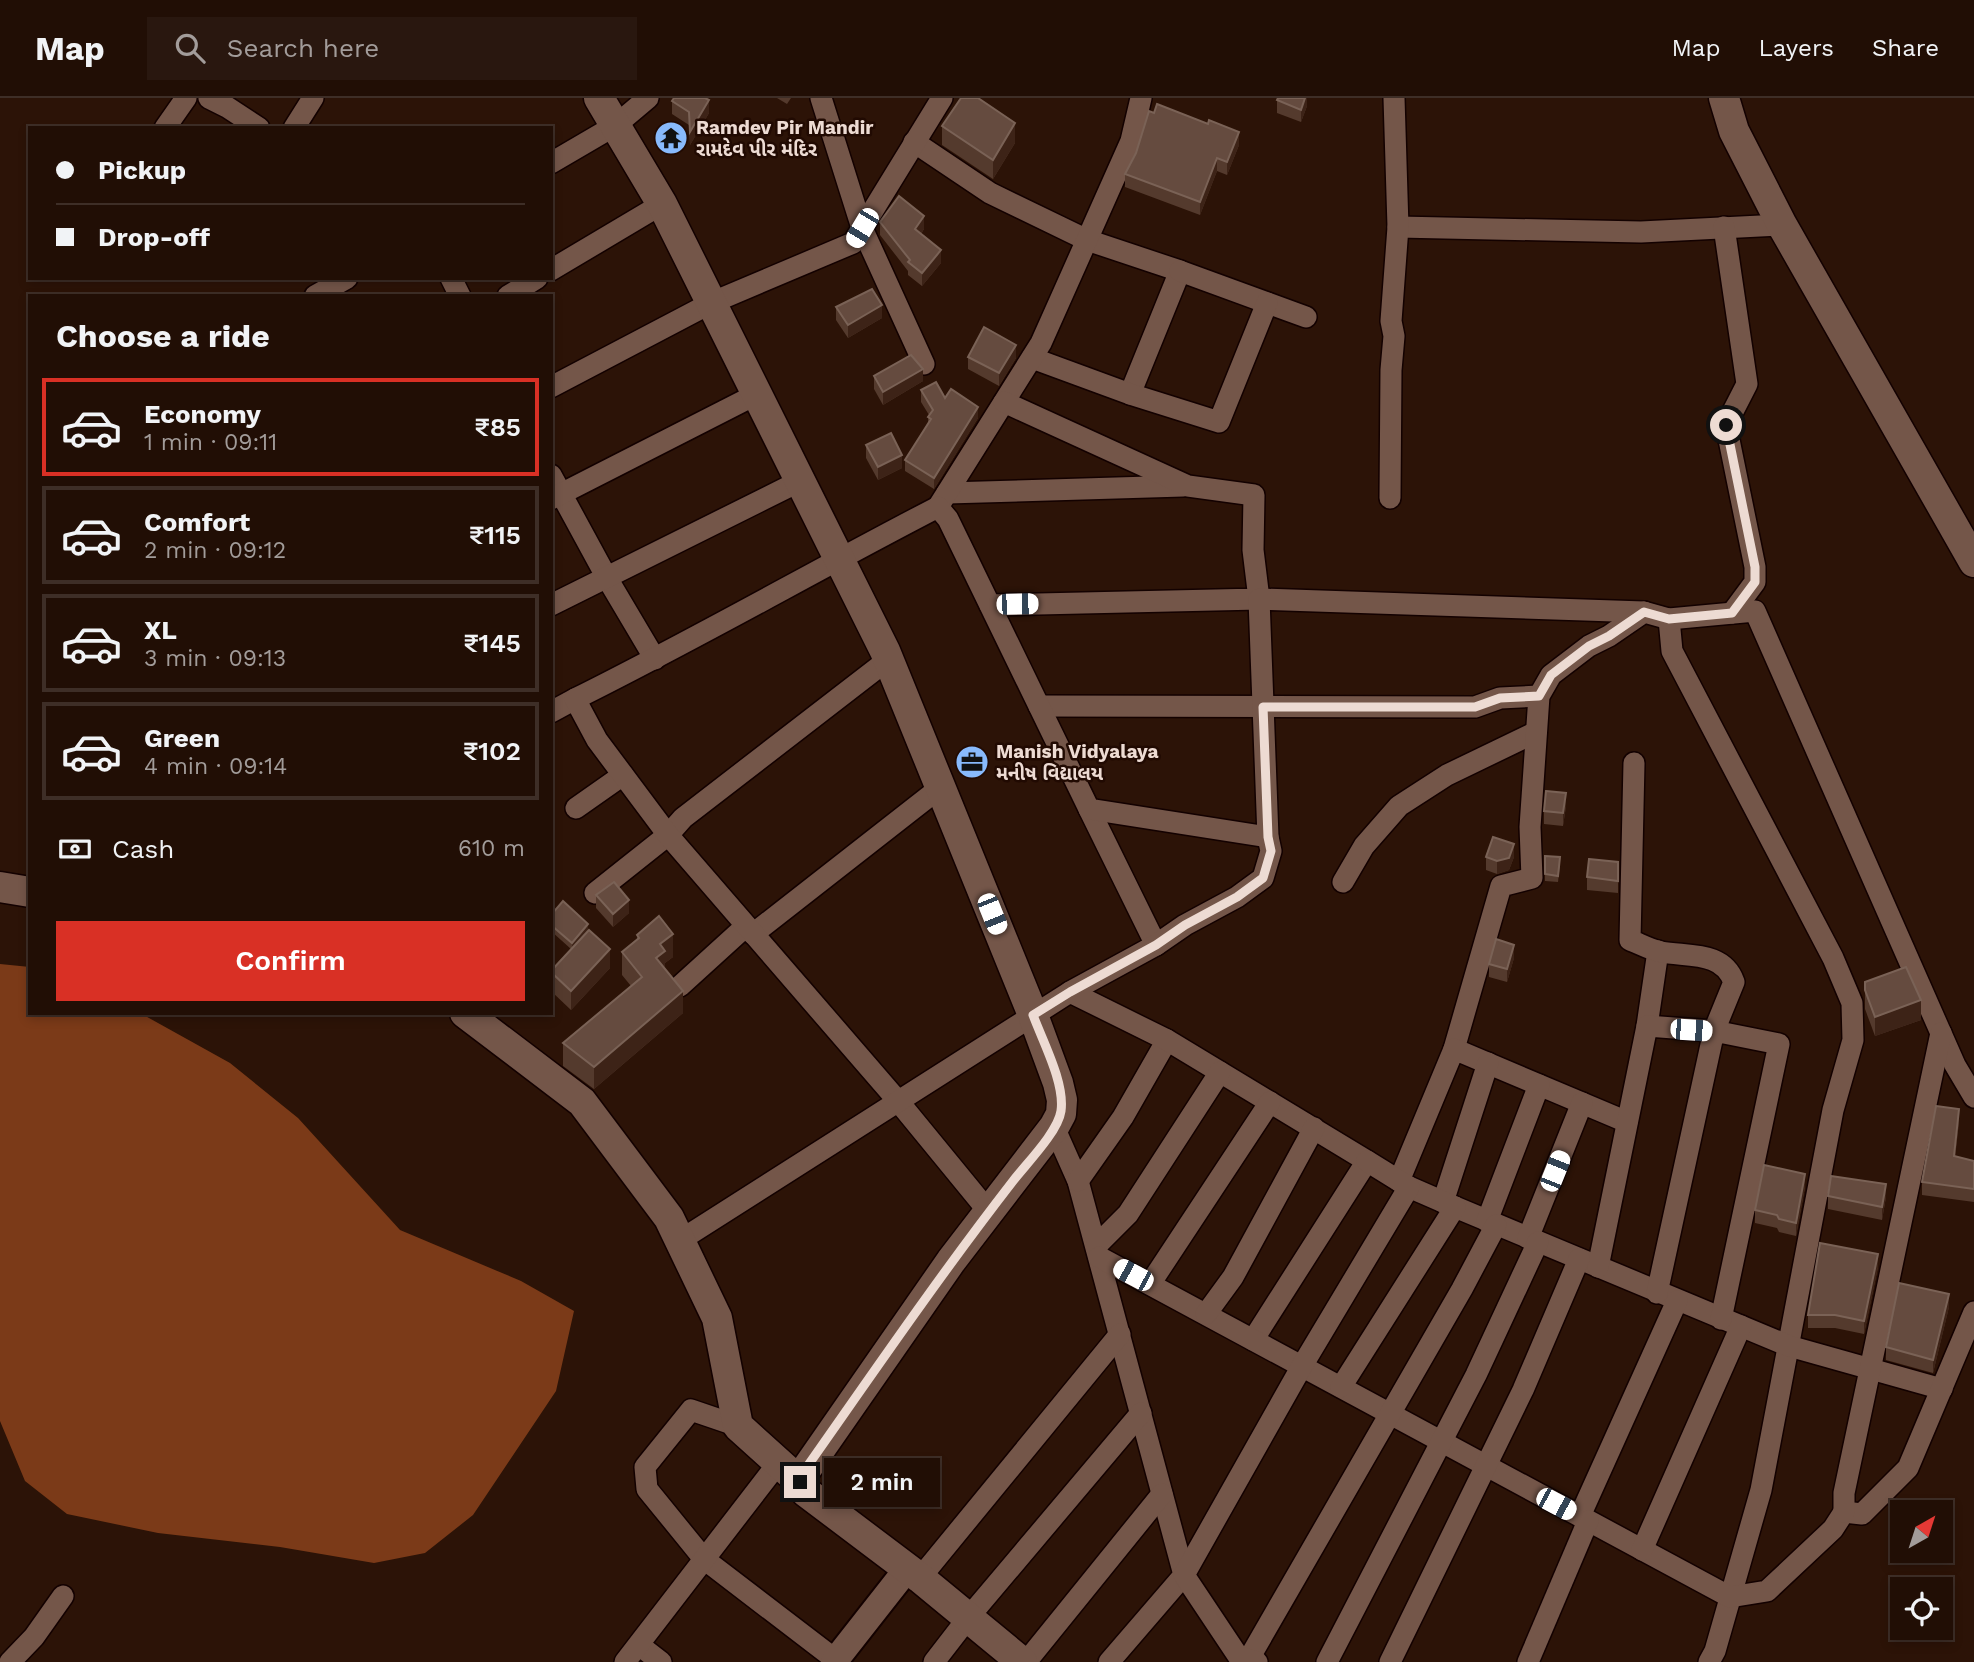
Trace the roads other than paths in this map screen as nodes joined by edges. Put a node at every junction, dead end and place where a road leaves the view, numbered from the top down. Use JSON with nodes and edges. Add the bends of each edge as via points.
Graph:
{"nodes":[{"id":1,"x":186,"y":98,"type":"edge"},
{"id":2,"x":209,"y":98,"type":"edge"},
{"id":3,"x":313,"y":98,"type":"edge"},
{"id":4,"x":599,"y":98,"type":"edge"},
{"id":5,"x":648,"y":98,"type":"edge"},
{"id":6,"x":821,"y":98,"type":"edge"},
{"id":7,"x":942,"y":98,"type":"edge"},
{"id":8,"x":1141,"y":98,"type":"edge"},
{"id":9,"x":1394,"y":98,"type":"edge"},
{"id":10,"x":1724,"y":98,"type":"edge"},
{"id":11,"x":617,"y":125,"type":"junction"},
{"id":12,"x":166,"y":126,"type":"edge"},
{"id":13,"x":256,"y":126,"type":"edge"},
{"id":14,"x":295,"y":126,"type":"edge"},
{"id":15,"x":914,"y":142,"type":"junction"},
{"id":16,"x":553,"y":162,"type":"edge"},
{"id":17,"x":662,"y":204,"type":"junction"},
{"id":18,"x":1782,"y":225,"type":"junction"},
{"id":19,"x":1398,"y":227,"type":"junction"},
{"id":20,"x":1724,"y":227,"type":"junction"},
{"id":21,"x":862,"y":228,"type":"junction"},
{"id":22,"x":1087,"y":240,"type":"junction"},
{"id":23,"x":553,"y":269,"type":"edge"},
{"id":24,"x":1180,"y":271,"type":"junction"},
{"id":25,"x":344,"y":280,"type":"edge"},
{"id":26,"x":534,"y":280,"type":"edge"},
{"id":27,"x":319,"y":294,"type":"edge"},
{"id":28,"x":511,"y":294,"type":"edge"},
{"id":29,"x":711,"y":303,"type":"junction"},
{"id":30,"x":1267,"y":303,"type":"junction"},
{"id":31,"x":1306,"y":317,"type":"dead end"},
{"id":32,"x":1032,"y":358,"type":"junction"},
{"id":33,"x":924,"y":364,"type":"dead end"},
{"id":34,"x":553,"y":386,"type":"edge"},
{"id":35,"x":757,"y":394,"type":"junction"},
{"id":36,"x":1130,"y":394,"type":"junction"},
{"id":37,"x":1004,"y":402,"type":"junction"},
{"id":38,"x":800,"y":481,"type":"junction"},
{"id":39,"x":1188,"y":486,"type":"junction"},
{"id":40,"x":556,"y":497,"type":"edge"},
{"id":41,"x":1390,"y":498,"type":"dead end"},
{"id":42,"x":942,"y":500,"type":"junction"},
{"id":43,"x":839,"y":558,"type":"junction"},
{"id":44,"x":1974,"y":562,"type":"edge"},
{"id":45,"x":607,"y":578,"type":"junction"},
{"id":46,"x":1259,"y":599,"type":"junction"},
{"id":47,"x":553,"y":604,"type":"edge"},
{"id":48,"x":990,"y":605,"type":"junction"},
{"id":49,"x":1644,"y":612,"type":"junction"},
{"id":50,"x":1732,"y":613,"type":"junction"},
{"id":51,"x":1669,"y":619,"type":"junction"},
{"id":52,"x":655,"y":659,"type":"junction"},
{"id":53,"x":889,"y":659,"type":"junction"},
{"id":54,"x":1539,"y":696,"type":"junction"},
{"id":55,"x":575,"y":699,"type":"junction"},
{"id":56,"x":1039,"y":706,"type":"junction"},
{"id":57,"x":1263,"y":707,"type":"junction"},
{"id":58,"x":553,"y":711,"type":"edge"},
{"id":59,"x":1536,"y":733,"type":"junction"},
{"id":60,"x":1634,"y":763,"type":"dead end"},
{"id":61,"x":623,"y":775,"type":"junction"},
{"id":62,"x":941,"y":787,"type":"junction"},
{"id":63,"x":576,"y":808,"type":"dead end"},
{"id":64,"x":1089,"y":809,"type":"junction"},
{"id":65,"x":668,"y":835,"type":"junction"},
{"id":66,"x":1268,"y":837,"type":"junction"},
{"id":67,"x":1343,"y":882,"type":"dead end"},
{"id":68,"x":0,"y":887,"type":"edge"},
{"id":69,"x":28,"y":892,"type":"edge"},
{"id":70,"x":595,"y":893,"type":"edge"},
{"id":71,"x":750,"y":930,"type":"junction"},
{"id":72,"x":1156,"y":945,"type":"junction"},
{"id":73,"x":1658,"y":951,"type":"junction"},
{"id":74,"x":680,"y":986,"type":"edge"},
{"id":75,"x":1070,"y":992,"type":"junction"},
{"id":76,"x":468,"y":1015,"type":"edge"},
{"id":77,"x":1033,"y":1015,"type":"junction"},
{"id":78,"x":1647,"y":1026,"type":"junction"},
{"id":79,"x":1714,"y":1031,"type":"junction"},
{"id":80,"x":1941,"y":1033,"type":"junction"},
{"id":81,"x":1167,"y":1040,"type":"junction"},
{"id":82,"x":1454,"y":1049,"type":"junction"},
{"id":83,"x":1488,"y":1063,"type":"junction"},
{"id":84,"x":1220,"y":1072,"type":"junction"},
{"id":85,"x":1539,"y":1085,"type":"junction"},
{"id":86,"x":1974,"y":1097,"type":"edge"},
{"id":87,"x":898,"y":1101,"type":"junction"},
{"id":88,"x":1270,"y":1102,"type":"junction"},
{"id":89,"x":1582,"y":1103,"type":"junction"},
{"id":90,"x":1628,"y":1122,"type":"junction"},
{"id":91,"x":1054,"y":1127,"type":"junction"},
{"id":92,"x":1314,"y":1128,"type":"junction"},
{"id":93,"x":1367,"y":1161,"type":"junction"},
{"id":94,"x":1078,"y":1181,"type":"junction"},
{"id":95,"x":1404,"y":1184,"type":"junction"},
{"id":96,"x":1449,"y":1205,"type":"junction"},
{"id":97,"x":989,"y":1212,"type":"junction"},
{"id":98,"x":1492,"y":1223,"type":"junction"},
{"id":99,"x":1533,"y":1240,"type":"junction"},
{"id":100,"x":679,"y":1241,"type":"junction"},
{"id":101,"x":1097,"y":1251,"type":"junction"},
{"id":102,"x":1588,"y":1263,"type":"junction"},
{"id":103,"x":1150,"y":1284,"type":"junction"},
{"id":104,"x":1657,"y":1293,"type":"junction"},
{"id":105,"x":1678,"y":1301,"type":"junction"},
{"id":106,"x":1206,"y":1314,"type":"junction"},
{"id":107,"x":1731,"y":1322,"type":"junction"},
{"id":108,"x":1973,"y":1323,"type":"edge"},
{"id":109,"x":1120,"y":1334,"type":"junction"},
{"id":110,"x":1253,"y":1340,"type":"junction"},
{"id":111,"x":1788,"y":1346,"type":"junction"},
{"id":112,"x":1302,"y":1366,"type":"junction"},
{"id":113,"x":1870,"y":1370,"type":"junction"},
{"id":114,"x":1341,"y":1387,"type":"junction"},
{"id":115,"x":1942,"y":1389,"type":"junction"},
{"id":116,"x":1141,"y":1413,"type":"junction"},
{"id":117,"x":1390,"y":1413,"type":"junction"},
{"id":118,"x":738,"y":1426,"type":"junction"},
{"id":119,"x":1441,"y":1442,"type":"junction"},
{"id":120,"x":1485,"y":1465,"type":"junction"},
{"id":121,"x":790,"y":1472,"type":"junction"},
{"id":122,"x":1162,"y":1493,"type":"junction"},
{"id":123,"x":1844,"y":1512,"type":"junction"},
{"id":124,"x":1584,"y":1518,"type":"junction"},
{"id":125,"x":1642,"y":1550,"type":"junction"},
{"id":126,"x":704,"y":1559,"type":"junction"},
{"id":127,"x":914,"y":1573,"type":"junction"},
{"id":128,"x":1184,"y":1575,"type":"junction"},
{"id":129,"x":63,"y":1596,"type":"dead end"},
{"id":130,"x":1730,"y":1597,"type":"junction"},
{"id":131,"x":968,"y":1618,"type":"junction"},
{"id":132,"x":639,"y":1645,"type":"junction"},
{"id":133,"x":835,"y":1661,"type":"edge"},
{"id":134,"x":1251,"y":1661,"type":"edge"},
{"id":135,"x":10,"y":1662,"type":"edge"},
{"id":136,"x":625,"y":1662,"type":"edge"},
{"id":137,"x":661,"y":1662,"type":"edge"},
{"id":138,"x":934,"y":1662,"type":"edge"},
{"id":139,"x":1024,"y":1662,"type":"edge"},
{"id":140,"x":1110,"y":1662,"type":"edge"},
{"id":141,"x":1327,"y":1662,"type":"edge"},
{"id":142,"x":1390,"y":1662,"type":"edge"},
{"id":143,"x":1528,"y":1662,"type":"edge"},
{"id":144,"x":1709,"y":1662,"type":"edge"}],
"edges":[{"from":1,"to":12,"type":"street"},
{"from":2,"to":13,"type":"street"},
{"from":3,"to":14,"type":"street"},
{"from":4,"to":11,"type":"main road"},
{"from":5,"to":11,"type":"street"},
{"from":6,"to":21,"type":"street"},
{"from":7,"to":15,"type":"street"},
{"from":8,"to":22,"type":"street","via":[[1131,141]]},
{"from":9,"to":19,"type":"street"},
{"from":10,"to":18,"type":"main road","via":[[1734,131]]},
{"from":11,"to":16,"type":"street"},
{"from":11,"to":17,"type":"main road"},
{"from":15,"to":21,"type":"street"},
{"from":15,"to":22,"type":"street","via":[[990,193]]},
{"from":17,"to":23,"type":"street"},
{"from":17,"to":29,"type":"main road"},
{"from":18,"to":20,"type":"street"},
{"from":18,"to":44,"type":"main road"},
{"from":19,"to":20,"type":"street","via":[[1641,232]]},
{"from":19,"to":41,"type":"street","via":[[1391,321]]},
{"from":20,"to":50,"type":"street","via":[[1747,384],[1726,425],[1755,575],[1755,582]]},
{"from":21,"to":29,"type":"street","via":[[853,243]]},
{"from":21,"to":33,"type":"street"},
{"from":22,"to":24,"type":"street"},
{"from":22,"to":32,"type":"street"},
{"from":24,"to":30,"type":"street"},
{"from":24,"to":36,"type":"street"},
{"from":25,"to":27,"type":"street"},
{"from":26,"to":28,"type":"street"},
{"from":29,"to":34,"type":"street"},
{"from":29,"to":35,"type":"main road"},
{"from":30,"to":31,"type":"street"},
{"from":30,"to":36,"type":"street","via":[[1219,422]]},
{"from":32,"to":36,"type":"street"},
{"from":32,"to":37,"type":"street"},
{"from":35,"to":38,"type":"main road"},
{"from":35,"to":40,"type":"street"},
{"from":37,"to":39,"type":"street"},
{"from":37,"to":42,"type":"street"},
{"from":38,"to":43,"type":"main road"},
{"from":38,"to":45,"type":"street"},
{"from":39,"to":42,"type":"street"},
{"from":39,"to":46,"type":"street","via":[[1254,495],[1253,550]]},
{"from":40,"to":45,"type":"street"},
{"from":42,"to":43,"type":"street"},
{"from":42,"to":48,"type":"street"},
{"from":43,"to":52,"type":"street"},
{"from":43,"to":53,"type":"main road"},
{"from":45,"to":47,"type":"street"},
{"from":45,"to":52,"type":"street"},
{"from":46,"to":48,"type":"street"},
{"from":46,"to":49,"type":"street"},
{"from":46,"to":57,"type":"street"},
{"from":48,"to":56,"type":"street"},
{"from":49,"to":51,"type":"street"},
{"from":49,"to":54,"type":"street","via":[[1551,675]]},
{"from":50,"to":51,"type":"street"},
{"from":50,"to":80,"type":"street","via":[[1755,611]]},
{"from":51,"to":111,"type":"street","via":[[1672,651],[1852,1003],[1853,1040],[1833,1110]]},
{"from":52,"to":55,"type":"street"},
{"from":53,"to":62,"type":"main road"},
{"from":53,"to":65,"type":"street","via":[[683,818]]},
{"from":54,"to":57,"type":"street","via":[[1500,698],[1475,707]]},
{"from":54,"to":59,"type":"street"},
{"from":55,"to":58,"type":"street"},
{"from":55,"to":61,"type":"street"},
{"from":56,"to":57,"type":"street"},
{"from":56,"to":64,"type":"street"},
{"from":57,"to":66,"type":"street"},
{"from":59,"to":67,"type":"street","via":[[1447,775],[1399,806],[1364,846]]},
{"from":59,"to":82,"type":"street","via":[[1532,878],[1501,886]]},
{"from":60,"to":73,"type":"street","via":[[1630,940]]},
{"from":61,"to":63,"type":"street"},
{"from":61,"to":65,"type":"street"},
{"from":62,"to":71,"type":"street"},
{"from":62,"to":77,"type":"main road"},
{"from":64,"to":66,"type":"street"},
{"from":64,"to":72,"type":"street"},
{"from":65,"to":70,"type":"street"},
{"from":65,"to":71,"type":"street"},
{"from":66,"to":72,"type":"street","via":[[1271,851],[1263,878]]},
{"from":68,"to":69,"type":"main road"},
{"from":71,"to":74,"type":"street"},
{"from":71,"to":87,"type":"street"},
{"from":72,"to":75,"type":"street"},
{"from":73,"to":78,"type":"street"},
{"from":73,"to":79,"type":"street","via":[[1713,958],[1730,970],[1734,982]]},
{"from":75,"to":77,"type":"street"},
{"from":75,"to":81,"type":"street"},
{"from":76,"to":100,"type":"main road","via":[[582,1102],[669,1219]]},
{"from":77,"to":87,"type":"street"},
{"from":77,"to":91,"type":"main road","via":[[1062,1100]]},
{"from":78,"to":79,"type":"street"},
{"from":78,"to":90,"type":"street"},
{"from":79,"to":104,"type":"street"},
{"from":79,"to":107,"type":"street","via":[[1779,1044]]},
{"from":80,"to":86,"type":"street"},
{"from":80,"to":113,"type":"street"},
{"from":81,"to":84,"type":"street"},
{"from":81,"to":94,"type":"street","via":[[1123,1117]]},
{"from":82,"to":83,"type":"street"},
{"from":82,"to":95,"type":"street"},
{"from":83,"to":85,"type":"street"},
{"from":83,"to":96,"type":"street"},
{"from":84,"to":88,"type":"street"},
{"from":84,"to":101,"type":"street","via":[[1128,1214]]},
{"from":85,"to":89,"type":"street"},
{"from":85,"to":98,"type":"street"},
{"from":87,"to":97,"type":"street"},
{"from":87,"to":100,"type":"street"},
{"from":88,"to":92,"type":"street"},
{"from":88,"to":103,"type":"street"},
{"from":89,"to":90,"type":"street"},
{"from":89,"to":99,"type":"street"},
{"from":90,"to":102,"type":"street"},
{"from":91,"to":94,"type":"street"},
{"from":91,"to":97,"type":"main road"},
{"from":92,"to":93,"type":"street"},
{"from":92,"to":106,"type":"street","via":[[1233,1277]]},
{"from":93,"to":95,"type":"street"},
{"from":93,"to":110,"type":"street"},
{"from":94,"to":101,"type":"street"},
{"from":95,"to":96,"type":"street"},
{"from":95,"to":112,"type":"street"},
{"from":96,"to":98,"type":"street"},
{"from":96,"to":114,"type":"street"},
{"from":97,"to":121,"type":"main road","via":[[804,1471]]},
{"from":98,"to":99,"type":"street"},
{"from":98,"to":117,"type":"street"},
{"from":99,"to":102,"type":"street"},
{"from":99,"to":119,"type":"street","via":[[1476,1375]]},
{"from":100,"to":118,"type":"main road","via":[[717,1318]]},
{"from":101,"to":103,"type":"street"},
{"from":101,"to":109,"type":"street"},
{"from":102,"to":104,"type":"street"},
{"from":102,"to":120,"type":"street"},
{"from":103,"to":106,"type":"street"},
{"from":104,"to":105,"type":"street"},
{"from":105,"to":107,"type":"street"},
{"from":105,"to":124,"type":"street"},
{"from":106,"to":110,"type":"street"},
{"from":107,"to":111,"type":"street"},
{"from":107,"to":125,"type":"street"},
{"from":108,"to":115,"type":"street"},
{"from":109,"to":116,"type":"street"},
{"from":109,"to":127,"type":"street"},
{"from":110,"to":112,"type":"street"},
{"from":111,"to":113,"type":"street"},
{"from":111,"to":130,"type":"street","via":[[1761,1490]]},
{"from":112,"to":114,"type":"street"},
{"from":112,"to":128,"type":"street"},
{"from":113,"to":115,"type":"street"},
{"from":113,"to":123,"type":"street"},
{"from":114,"to":117,"type":"street"},
{"from":115,"to":123,"type":"street","via":[[1908,1468],[1862,1514]]},
{"from":116,"to":122,"type":"street"},
{"from":116,"to":131,"type":"street"},
{"from":117,"to":119,"type":"street"},
{"from":117,"to":134,"type":"street"},
{"from":118,"to":121,"type":"main road"},
{"from":118,"to":126,"type":"street","via":[[691,1410],[645,1467],[647,1489]]},
{"from":119,"to":120,"type":"street"},
{"from":119,"to":141,"type":"street"},
{"from":120,"to":124,"type":"street"},
{"from":120,"to":142,"type":"street"},
{"from":121,"to":126,"type":"street"},
{"from":121,"to":127,"type":"main road","via":[[806,1492]]},
{"from":122,"to":128,"type":"street"},
{"from":122,"to":139,"type":"street"},
{"from":123,"to":130,"type":"street","via":[[1833,1529],[1767,1591]]},
{"from":124,"to":125,"type":"street"},
{"from":124,"to":143,"type":"street"},
{"from":125,"to":130,"type":"street"},
{"from":126,"to":132,"type":"street"},
{"from":126,"to":133,"type":"street"},
{"from":127,"to":131,"type":"main road"},
{"from":127,"to":133,"type":"street"},
{"from":128,"to":134,"type":"street","via":[[1238,1656]]},
{"from":128,"to":140,"type":"street"},
{"from":129,"to":135,"type":"street"},
{"from":130,"to":144,"type":"street"},
{"from":131,"to":138,"type":"street"},
{"from":131,"to":139,"type":"main road"},
{"from":132,"to":136,"type":"street"},
{"from":132,"to":137,"type":"street"}]}
